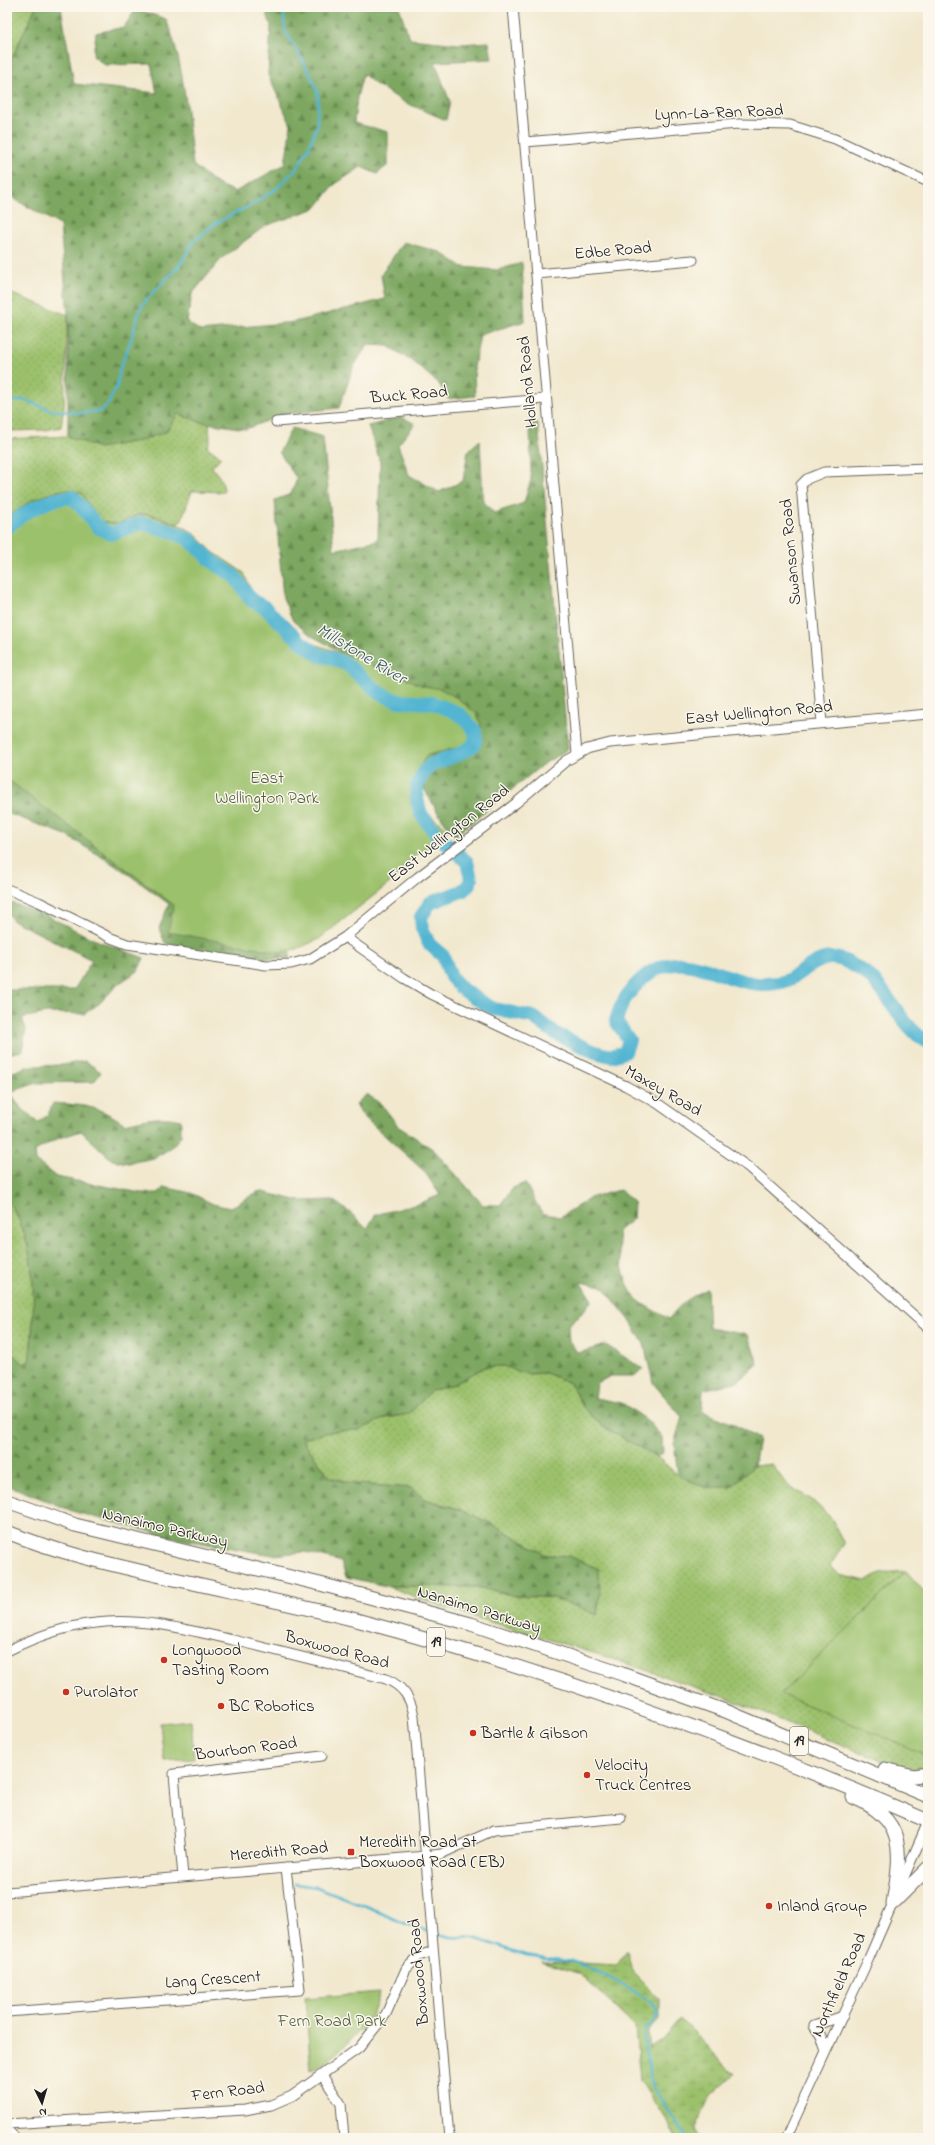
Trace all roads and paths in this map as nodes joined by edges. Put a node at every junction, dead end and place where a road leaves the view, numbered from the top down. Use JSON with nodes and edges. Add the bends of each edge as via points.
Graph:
{"nodes":[{"id":1,"x":513,"y":7,"type":"edge"},
{"id":2,"x":525,"y":142,"type":"junction"},
{"id":3,"x":928,"y":182,"type":"edge"},
{"id":4,"x":693,"y":260,"type":"dead end"},
{"id":5,"x":536,"y":274,"type":"junction"},
{"id":6,"x":545,"y":399,"type":"junction"},
{"id":7,"x":276,"y":422,"type":"dead end"},
{"id":8,"x":928,"y":468,"type":"edge"},
{"id":9,"x":928,"y":714,"type":"edge"},
{"id":10,"x":822,"y":723,"type":"junction"},
{"id":11,"x":577,"y":754,"type":"junction"},
{"id":12,"x":7,"y":889,"type":"edge"},
{"id":13,"x":345,"y":937,"type":"junction"},
{"id":14,"x":928,"y":1328,"type":"edge"},
{"id":15,"x":7,"y":1501,"type":"edge"},
{"id":16,"x":7,"y":1532,"type":"edge"},
{"id":17,"x":7,"y":1650,"type":"edge"},
{"id":18,"x":669,"y":1690,"type":"junction"},
{"id":19,"x":645,"y":1708,"type":"junction"},
{"id":20,"x":322,"y":1756,"type":"dead end"},
{"id":21,"x":928,"y":1774,"type":"edge"},
{"id":22,"x":928,"y":1796,"type":"edge"},
{"id":23,"x":621,"y":1818,"type":"dead end"},
{"id":24,"x":928,"y":1822,"type":"edge"},
{"id":25,"x":426,"y":1856,"type":"junction"},
{"id":26,"x":286,"y":1868,"type":"junction"},
{"id":27,"x":928,"y":1868,"type":"edge"},
{"id":28,"x":183,"y":1877,"type":"junction"},
{"id":29,"x":7,"y":1892,"type":"edge"},
{"id":30,"x":893,"y":1903,"type":"junction"},
{"id":31,"x":433,"y":1951,"type":"junction"},
{"id":32,"x":7,"y":2012,"type":"edge"},
{"id":33,"x":843,"y":2016,"type":"junction"},
{"id":34,"x":826,"y":2051,"type":"junction"},
{"id":35,"x":322,"y":2075,"type":"junction"},
{"id":36,"x":7,"y":2124,"type":"edge"},
{"id":37,"x":7,"y":2130,"type":"edge"},
{"id":38,"x":16,"y":2138,"type":"edge"},
{"id":39,"x":344,"y":2138,"type":"edge"},
{"id":40,"x":449,"y":2138,"type":"edge"},
{"id":41,"x":786,"y":2138,"type":"edge"}],
"edges":[{"from":1,"to":2,"type":"street","name":"Holland Road"},
{"from":2,"to":3,"type":"street","name":"Lynn-La-Ran Road","via":[[738,124],[790,125],[835,139]]},
{"from":2,"to":5,"type":"street","name":"Holland Road"},
{"from":4,"to":5,"type":"street","name":"Edbe Road"},
{"from":5,"to":6,"type":"street","name":"Holland Road"},
{"from":6,"to":7,"type":"street","name":"Buck Road"},
{"from":6,"to":11,"type":"street","name":"Holland Road"},
{"from":8,"to":10,"type":"street","name":"Swanson Road","via":[[824,472],[806,479],[801,485]]},
{"from":9,"to":10,"type":"street","name":"East Wellington Road"},
{"from":10,"to":11,"type":"street","name":"East Wellington Road","via":[[602,744]]},
{"from":11,"to":13,"type":"street","name":"East Wellington Road"},
{"from":12,"to":13,"type":"street","name":"East Wellington Road","via":[[127,944],[239,962],[274,966],[301,962],[321,954]]},
{"from":13,"to":14,"type":"street","name":"Maxey Road","via":[[431,994],[626,1086],[696,1128],[748,1167]]},
{"from":15,"to":18,"type":"highway","name":"Nanaimo Parkway","number":"19","via":[[75,1525],[320,1584],[471,1624]]},
{"from":16,"to":19,"type":"highway","number":"19","via":[[113,1565],[413,1635],[490,1657]]},
{"from":17,"to":25,"type":"street","name":"Boxwood Road","via":[[53,1631],[96,1622],[134,1622],[201,1633],[386,1678],[396,1683],[411,1701]]},
{"from":18,"to":21,"type":"highway","via":[[710,1699],[900,1774]]},
{"from":18,"to":22,"type":"highway","name":"Nanaimo Parkway","number":"19","via":[[775,1731]]},
{"from":19,"to":24,"type":"highway","number":"19","via":[[797,1765]]},
{"from":19,"to":30,"type":"highway","via":[[680,1728],[808,1777],[859,1799],[875,1809],[893,1830],[899,1845],[900,1861]]},
{"from":20,"to":28,"type":"street","name":"Bourbon Road","via":[[174,1774]]},
{"from":23,"to":25,"type":"street","name":"Meredith Road","via":[[494,1830],[441,1854]]},
{"from":24,"to":30,"type":"street","name":"Northfield Road"},
{"from":25,"to":26,"type":"street","name":"Meredith Road"},
{"from":25,"to":31,"type":"street","name":"Boxwood Road"},
{"from":26,"to":28,"type":"street","name":"Meredith Road"},
{"from":26,"to":32,"type":"street","name":"Lang Crescent","via":[[300,1990]]},
{"from":27,"to":30,"type":"highway"},
{"from":28,"to":29,"type":"street","name":"Meredith Road"},
{"from":30,"to":33,"type":"street","name":"Northfield Road"},
{"from":31,"to":35,"type":"street","name":"Fern Road","via":[[419,1956],[406,1969],[386,2014],[359,2048]]},
{"from":31,"to":40,"type":"street","name":"Boxwood Road"},
{"from":33,"to":34,"type":"street","name":"Northfield Road"},
{"from":33,"to":34,"type":"street","via":[[814,2026]]},
{"from":34,"to":41,"type":"street","name":"Northfield Road"},
{"from":35,"to":36,"type":"street","name":"Fern Road","via":[[292,2096],[271,2105],[245,2110]]},
{"from":35,"to":39,"type":"street","via":[[340,2104]]},
{"from":37,"to":38,"type":"street"}]}
